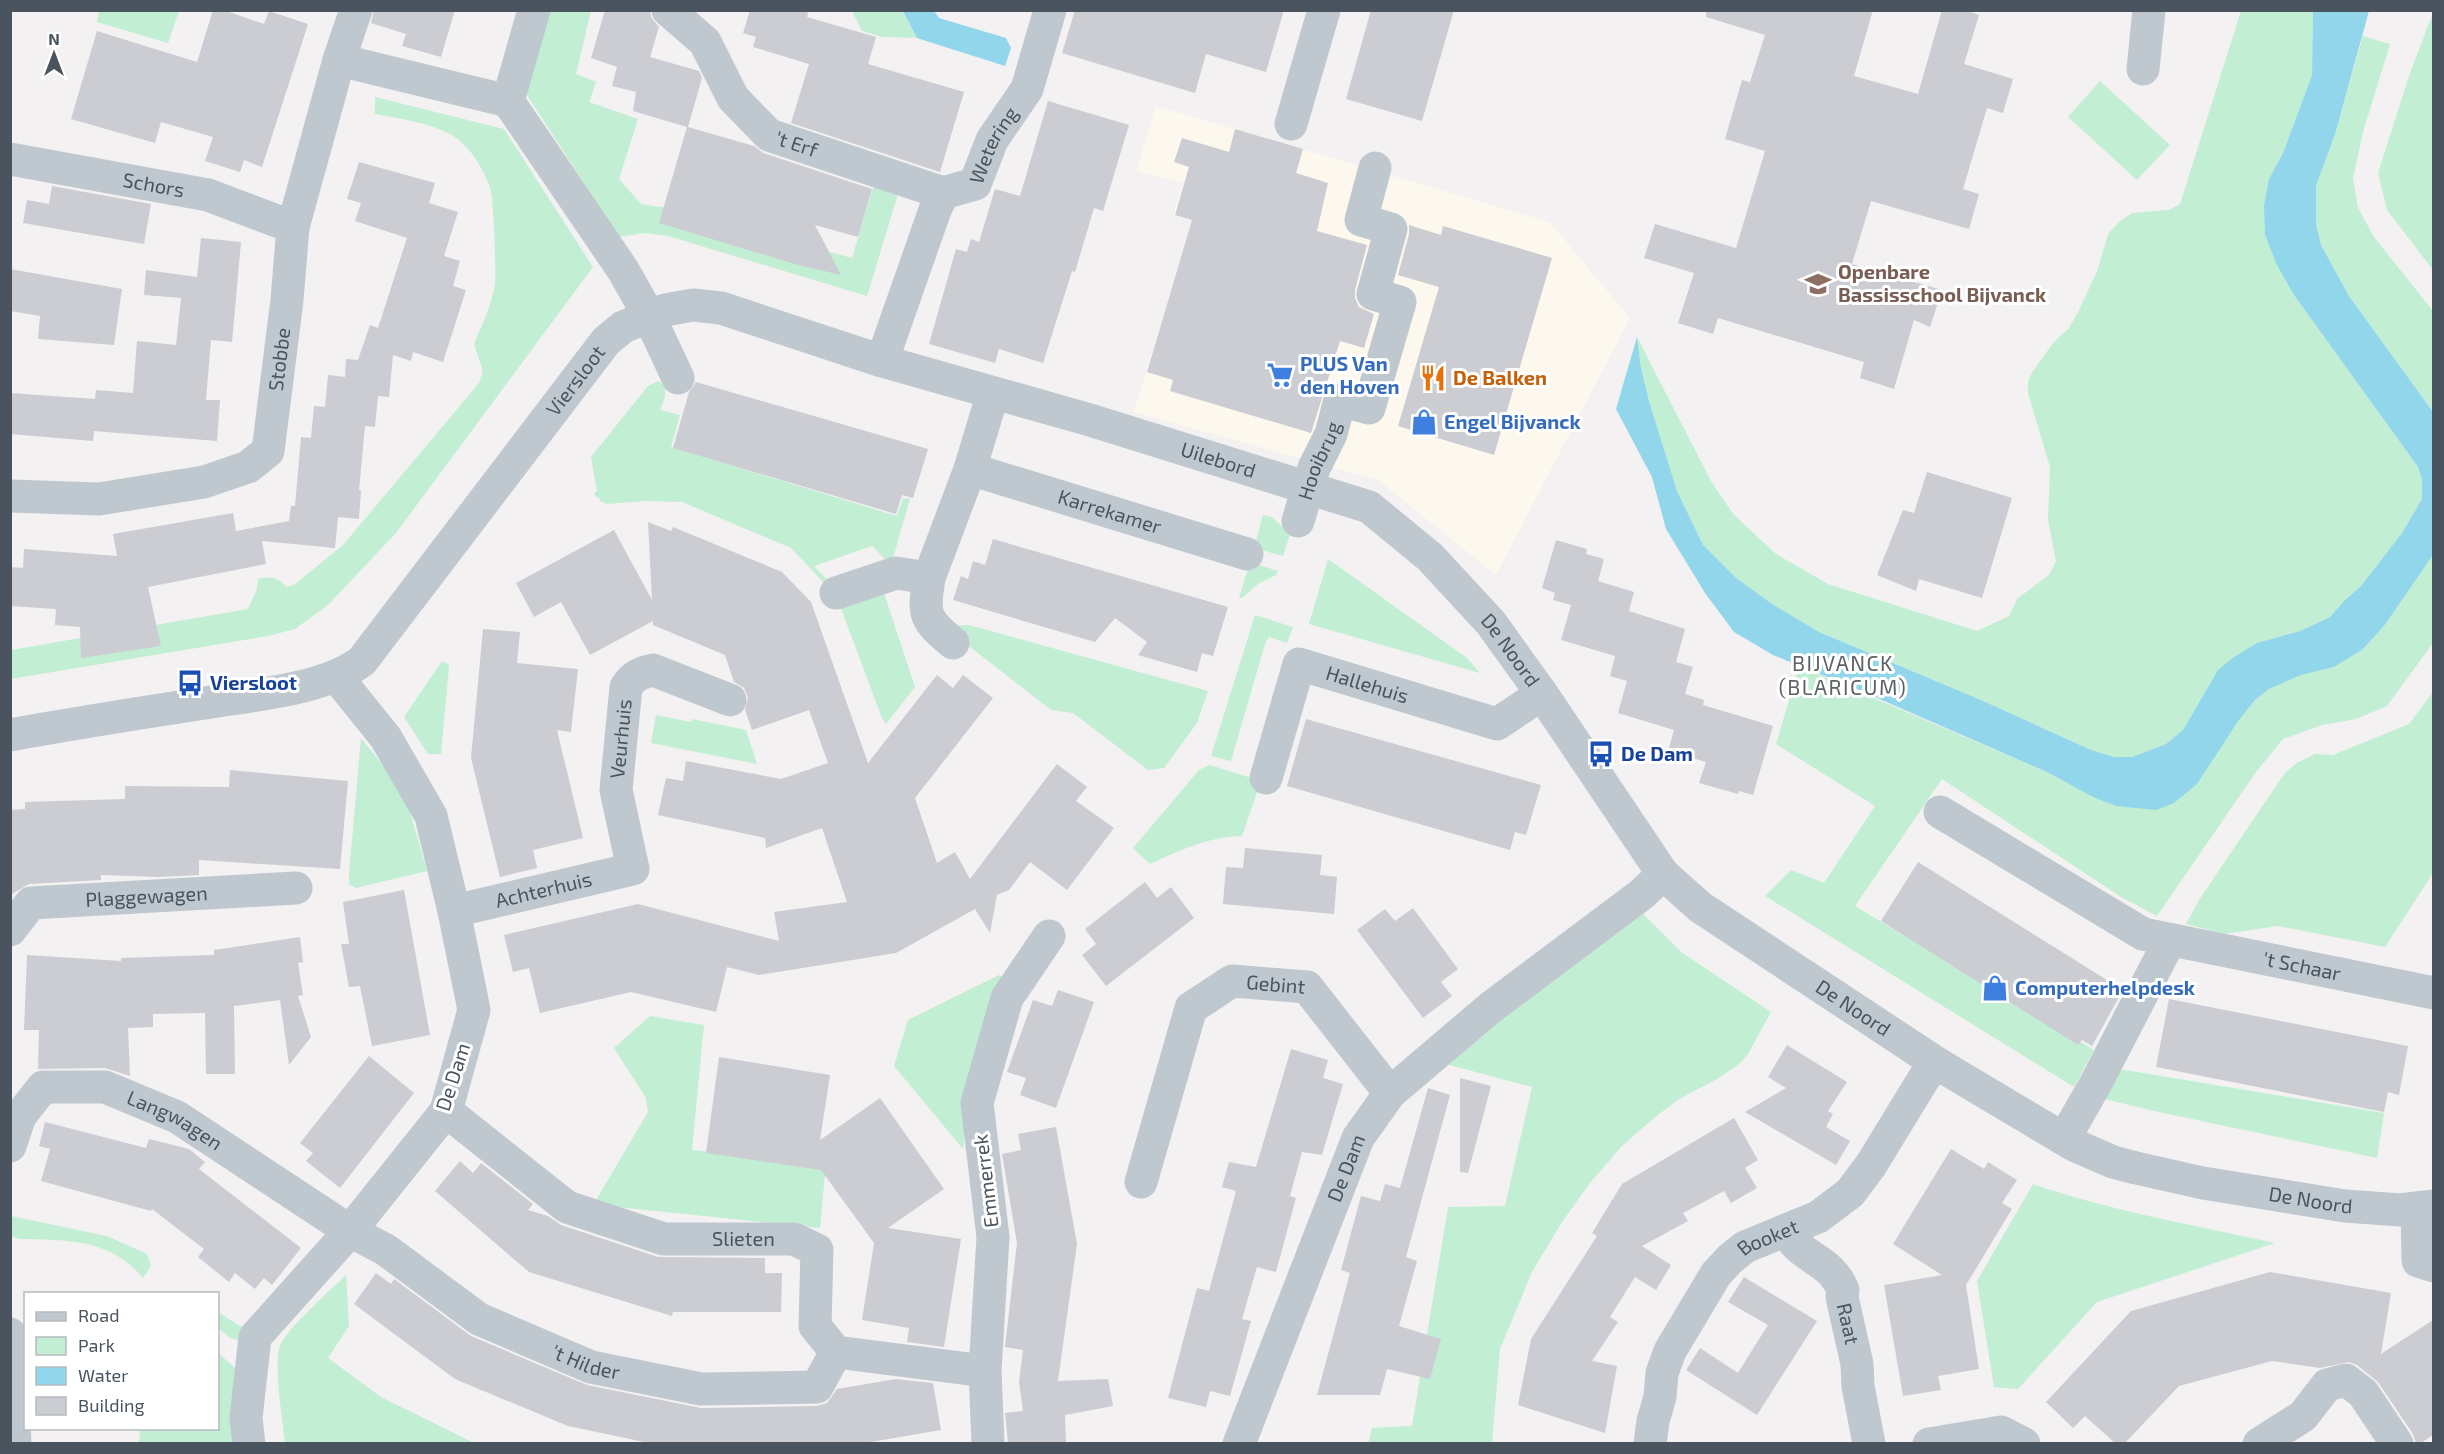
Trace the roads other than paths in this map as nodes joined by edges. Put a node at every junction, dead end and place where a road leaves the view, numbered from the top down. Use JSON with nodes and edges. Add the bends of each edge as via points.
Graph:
{"nodes":[{"id":1,"x":356,"y":10,"type":"edge"},
{"id":2,"x":534,"y":10,"type":"edge"},
{"id":3,"x":668,"y":10,"type":"edge"},
{"id":4,"x":1050,"y":10,"type":"edge"},
{"id":5,"x":1324,"y":10,"type":"edge"},
{"id":6,"x":2150,"y":10,"type":"edge"},
{"id":7,"x":339,"y":60,"type":"junction"},
{"id":8,"x":2143,"y":69,"type":"dead end"},
{"id":9,"x":508,"y":101,"type":"junction"},
{"id":10,"x":1291,"y":124,"type":"dead end"},
{"id":11,"x":10,"y":159,"type":"edge"},
{"id":12,"x":1375,"y":168,"type":"dead end"},
{"id":13,"x":943,"y":193,"type":"junction"},
{"id":14,"x":293,"y":227,"type":"junction"},
{"id":15,"x":649,"y":316,"type":"junction"},
{"id":16,"x":882,"y":361,"type":"junction"},
{"id":17,"x":678,"y":378,"type":"dead end"},
{"id":18,"x":993,"y":393,"type":"junction"},
{"id":19,"x":970,"y":469,"type":"junction"},
{"id":20,"x":1308,"y":489,"type":"junction"},
{"id":21,"x":10,"y":496,"type":"edge"},
{"id":22,"x":1298,"y":521,"type":"dead end"},
{"id":23,"x":1247,"y":554,"type":"dead end"},
{"id":24,"x":1430,"y":557,"type":"joint"},
{"id":25,"x":929,"y":578,"type":"junction"},
{"id":26,"x":836,"y":593,"type":"dead end"},
{"id":27,"x":953,"y":643,"type":"dead end"},
{"id":28,"x":337,"y":677,"type":"junction"},
{"id":29,"x":1542,"y":694,"type":"junction"},
{"id":30,"x":730,"y":700,"type":"dead end"},
{"id":31,"x":10,"y":735,"type":"edge"},
{"id":32,"x":1266,"y":778,"type":"dead end"},
{"id":33,"x":1940,"y":812,"type":"dead end"},
{"id":34,"x":633,"y":869,"type":"joint"},
{"id":35,"x":1664,"y":874,"type":"junction"},
{"id":36,"x":296,"y":888,"type":"dead end"},
{"id":37,"x":454,"y":911,"type":"junction"},
{"id":38,"x":10,"y":930,"type":"edge"},
{"id":39,"x":1049,"y":936,"type":"dead end"},
{"id":40,"x":2170,"y":940,"type":"junction"},
{"id":41,"x":2433,"y":993,"type":"edge"},
{"id":42,"x":1938,"y":1065,"type":"junction"},
{"id":43,"x":1390,"y":1093,"type":"junction"},
{"id":44,"x":446,"y":1111,"type":"junction"},
{"id":45,"x":14,"y":1120,"type":"edge"},
{"id":46,"x":2064,"y":1139,"type":"junction"},
{"id":47,"x":1141,"y":1182,"type":"dead end"},
{"id":48,"x":2425,"y":1207,"type":"edge"},
{"id":49,"x":1787,"y":1230,"type":"junction"},
{"id":50,"x":350,"y":1231,"type":"junction"},
{"id":51,"x":2433,"y":1266,"type":"edge"},
{"id":52,"x":10,"y":1334,"type":"edge"},
{"id":53,"x":836,"y":1352,"type":"junction"},
{"id":54,"x":985,"y":1371,"type":"junction"},
{"id":55,"x":15,"y":1443,"type":"edge"},
{"id":56,"x":249,"y":1443,"type":"edge"},
{"id":57,"x":988,"y":1443,"type":"edge"},
{"id":58,"x":1239,"y":1443,"type":"edge"},
{"id":59,"x":1650,"y":1443,"type":"edge"},
{"id":60,"x":1869,"y":1443,"type":"edge"},
{"id":61,"x":1929,"y":1443,"type":"edge"},
{"id":62,"x":2024,"y":1443,"type":"edge"},
{"id":63,"x":2259,"y":1443,"type":"edge"},
{"id":64,"x":2397,"y":1443,"type":"edge"}],
"edges":[{"from":1,"to":7,"type":"street","name":"Stobbe"},
{"from":2,"to":9,"type":"street"},
{"from":3,"to":13,"type":"street","name":"'t Erf","via":[[705,42],[733,98],[769,135]]},
{"from":4,"to":13,"type":"street","name":"Wetering","via":[[1027,88],[992,140],[975,184]]},
{"from":5,"to":10,"type":"street"},
{"from":6,"to":8,"type":"street"},
{"from":7,"to":9,"type":"street"},
{"from":7,"to":14,"type":"street","name":"Stobbe"},
{"from":9,"to":15,"type":"street","via":[[623,270]]},
{"from":11,"to":14,"type":"street","name":"Schors","via":[[208,195]]},
{"from":12,"to":20,"type":"street","name":"Hooibrug","via":[[1361,220],[1391,229],[1373,294],[1400,302],[1369,408],[1340,400],[1331,434]]},
{"from":13,"to":16,"type":"street","name":"Wetering"},
{"from":14,"to":21,"type":"street","name":"Stobbe","via":[[268,451],[248,467],[204,482],[99,499]]},
{"from":15,"to":16,"type":"street","name":"Viersloot","via":[[693,305],[721,308]]},
{"from":15,"to":17,"type":"street"},
{"from":15,"to":28,"type":"street","name":"Viersloot","via":[[623,327],[606,341],[362,661]]},
{"from":16,"to":18,"type":"street","name":"Viersloot"},
{"from":18,"to":19,"type":"street"},
{"from":18,"to":20,"type":"street","name":"Uilebord"},
{"from":19,"to":23,"type":"street","name":"Karrekamer"},
{"from":19,"to":25,"type":"street"},
{"from":20,"to":22,"type":"street","name":"Hooibrug"},
{"from":20,"to":24,"type":"street","name":"Uilebord","via":[[1369,507]]},
{"from":24,"to":29,"type":"street","name":"De Noord","via":[[1491,623]]},
{"from":25,"to":26,"type":"street","via":[[896,573]]},
{"from":25,"to":27,"type":"street","via":[[925,612],[935,628]]},
{"from":28,"to":31,"type":"street","name":"Viersloot","via":[[277,691]]},
{"from":28,"to":37,"type":"street","name":"De Dam","via":[[386,738],[431,816]]},
{"from":29,"to":32,"type":"street","name":"Hallehuis","via":[[1497,724],[1299,664]]},
{"from":29,"to":35,"type":"street","name":"De Noord"},
{"from":30,"to":34,"type":"street","name":"Veurhuis","via":[[653,670],[630,680],[626,687],[616,790]]},
{"from":33,"to":40,"type":"street","name":"'t Schaar","via":[[2143,934]]},
{"from":34,"to":37,"type":"street","name":"Achterhuis"},
{"from":35,"to":42,"type":"street","name":"De Noord","via":[[1700,906]]},
{"from":35,"to":43,"type":"street","name":"De Dam","via":[[1490,1008]]},
{"from":36,"to":38,"type":"street","name":"Plaggewagen","via":[[31,903]]},
{"from":37,"to":44,"type":"street","name":"De Dam","via":[[474,1010]]},
{"from":39,"to":54,"type":"street","name":"Emmerrek","via":[[1007,998],[977,1103],[993,1237]]},
{"from":40,"to":41,"type":"street","name":"'t Schaar"},
{"from":40,"to":46,"type":"street"},
{"from":42,"to":46,"type":"street","name":"De Noord"},
{"from":42,"to":49,"type":"street","name":"Booket","via":[[1926,1075],[1850,1193],[1818,1217]]},
{"from":43,"to":47,"type":"street","name":"Gebint","via":[[1307,987],[1232,981],[1191,1008]]},
{"from":43,"to":58,"type":"street","name":"De Dam","via":[[1358,1138]]},
{"from":44,"to":50,"type":"street","name":"De Dam"},
{"from":44,"to":53,"type":"street","name":"Slieten","via":[[567,1207],[664,1239],[794,1239],[817,1250],[815,1326]]},
{"from":45,"to":50,"type":"street","name":"Langwagen","via":[[43,1087],[105,1087],[177,1118]]},
{"from":46,"to":48,"type":"street","name":"De Noord","via":[[2113,1162],[2170,1177],[2345,1206]]},
{"from":48,"to":51,"type":"street","via":[[2418,1261]]},
{"from":49,"to":59,"type":"street","name":"Booket","via":[[1745,1247],[1716,1274],[1670,1351],[1662,1373]]},
{"from":49,"to":60,"type":"street","name":"Raat","via":[[1792,1242],[1831,1269],[1843,1290]]},
{"from":50,"to":53,"type":"street","name":"'t Hilder","via":[[386,1250],[479,1319],[591,1367],[701,1389],[817,1387]]},
{"from":50,"to":56,"type":"street","name":"De Dam","via":[[255,1337],[246,1418]]},
{"from":52,"to":55,"type":"street"},
{"from":53,"to":54,"type":"street"},
{"from":54,"to":57,"type":"street","name":"Emmerrek"},
{"from":61,"to":62,"type":"street","via":[[2001,1432]]},
{"from":63,"to":64,"type":"street","via":[[2303,1416],[2327,1384],[2346,1380],[2363,1393]]}]}
